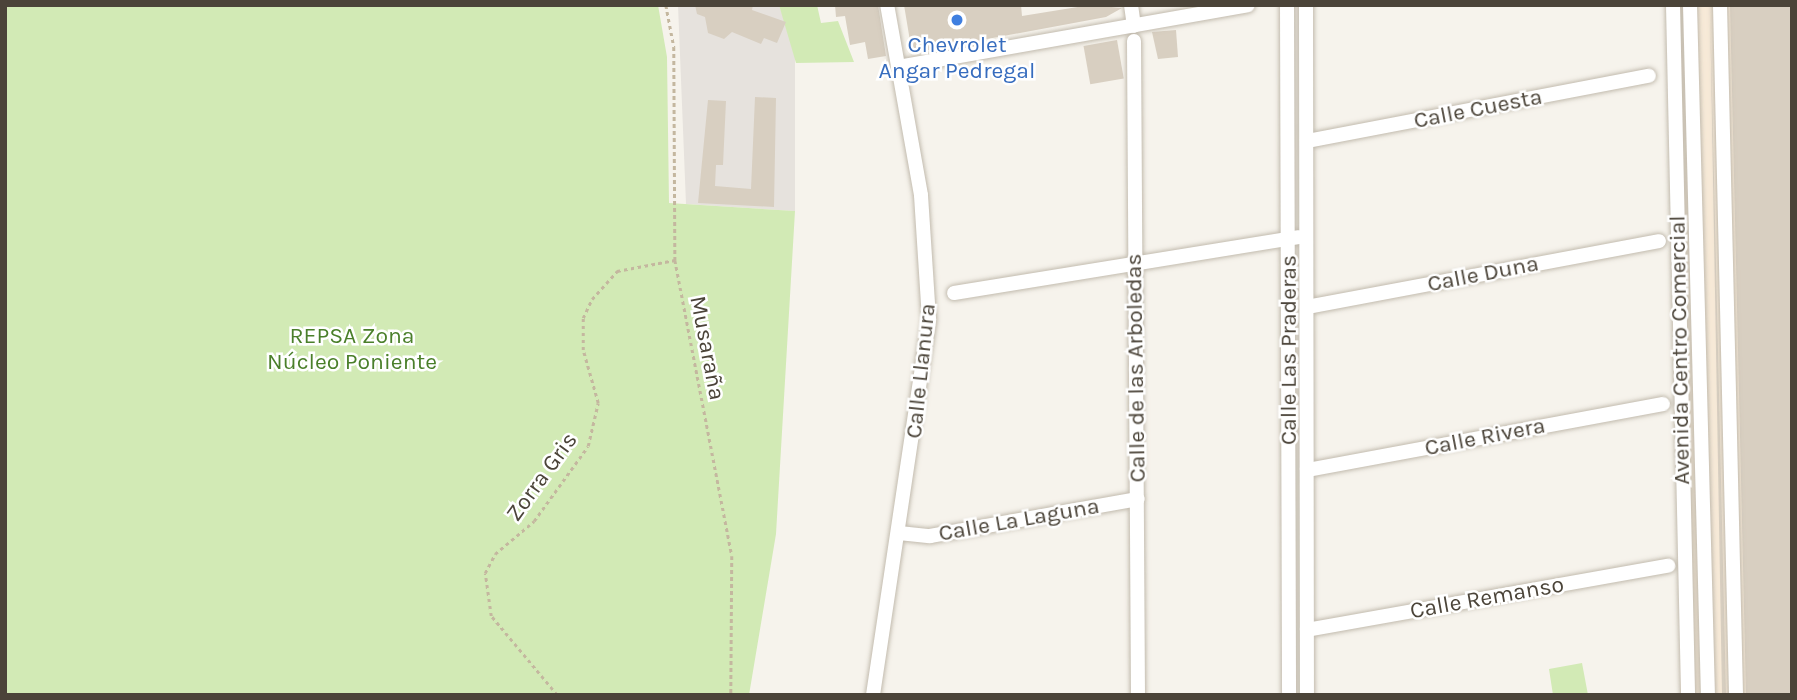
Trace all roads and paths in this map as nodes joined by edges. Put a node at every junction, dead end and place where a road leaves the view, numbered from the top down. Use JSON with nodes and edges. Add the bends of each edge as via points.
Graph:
{"nodes":[{"id":1,"x":666,"y":5,"type":"edge"},
{"id":2,"x":887,"y":5,"type":"edge"},
{"id":3,"x":1131,"y":5,"type":"edge"},
{"id":4,"x":1248,"y":5,"type":"edge"},
{"id":5,"x":1287,"y":5,"type":"edge"},
{"id":6,"x":1307,"y":5,"type":"edge"},
{"id":7,"x":1673,"y":5,"type":"edge"},
{"id":8,"x":1690,"y":5,"type":"edge"},
{"id":9,"x":1720,"y":5,"type":"edge"},
{"id":10,"x":1134,"y":34,"type":"junction"},
{"id":11,"x":898,"y":67,"type":"junction"},
{"id":12,"x":1649,"y":76,"type":"dead end"},
{"id":13,"x":1307,"y":141,"type":"junction"},
{"id":14,"x":1307,"y":235,"type":"junction"},
{"id":15,"x":1289,"y":238,"type":"junction"},
{"id":16,"x":1659,"y":241,"type":"dead end"},
{"id":17,"x":675,"y":260,"type":"junction"},
{"id":18,"x":1135,"y":263,"type":"junction"},
{"id":19,"x":954,"y":293,"type":"dead end"},
{"id":20,"x":1307,"y":307,"type":"junction"},
{"id":21,"x":1663,"y":404,"type":"dead end"},
{"id":22,"x":1307,"y":470,"type":"junction"},
{"id":23,"x":1138,"y":499,"type":"junction"},
{"id":24,"x":899,"y":533,"type":"junction"},
{"id":25,"x":1668,"y":566,"type":"dead end"},
{"id":26,"x":1307,"y":630,"type":"junction"},
{"id":27,"x":557,"y":695,"type":"edge"},
{"id":28,"x":731,"y":695,"type":"edge"},
{"id":29,"x":873,"y":695,"type":"edge"},
{"id":30,"x":1138,"y":695,"type":"edge"},
{"id":31,"x":1289,"y":695,"type":"edge"},
{"id":32,"x":1307,"y":695,"type":"edge"},
{"id":33,"x":1688,"y":695,"type":"edge"},
{"id":34,"x":1708,"y":695,"type":"edge"},
{"id":35,"x":1736,"y":695,"type":"edge"}],
"edges":[{"from":1,"to":17,"type":"path","name":"Musaraña","via":[[674,47]]},
{"from":2,"to":11,"type":"street","name":"Calle Llanura"},
{"from":3,"to":10,"type":"street","name":"Calle de las Arboledas"},
{"from":4,"to":10,"type":"street"},
{"from":5,"to":15,"type":"street","name":"Calle Las Praderas"},
{"from":6,"to":13,"type":"street","name":"Calle Las Praderas"},
{"from":7,"to":33,"type":"street","name":"Avenida Centro Comercial"},
{"from":8,"to":34,"type":"street"},
{"from":9,"to":35,"type":"street"},
{"from":10,"to":11,"type":"street"},
{"from":10,"to":18,"type":"street","name":"Calle de las Arboledas"},
{"from":11,"to":24,"type":"street","name":"Calle Llanura","via":[[921,195],[929,299]]},
{"from":12,"to":13,"type":"street","name":"Calle Cuesta"},
{"from":13,"to":14,"type":"street","name":"Calle Las Praderas"},
{"from":14,"to":15,"type":"street"},
{"from":14,"to":20,"type":"street","name":"Calle Las Praderas"},
{"from":15,"to":18,"type":"street"},
{"from":15,"to":31,"type":"street","name":"Calle Las Praderas"},
{"from":16,"to":20,"type":"street","name":"Calle Duna"},
{"from":17,"to":27,"type":"path","name":"Zorra Gris","via":[[617,271],[592,299],[583,318],[583,350],[598,403],[588,446],[534,522],[495,554],[485,573],[491,616]]},
{"from":17,"to":28,"type":"path","name":"Musaraña","via":[[732,556]]},
{"from":18,"to":19,"type":"street"},
{"from":18,"to":23,"type":"street","name":"Calle de las Arboledas"},
{"from":20,"to":22,"type":"street","name":"Calle Las Praderas"},
{"from":21,"to":22,"type":"street","name":"Calle Rivera"},
{"from":22,"to":26,"type":"street","name":"Calle Las Praderas"},
{"from":23,"to":24,"type":"street","name":"Calle La Laguna","via":[[930,536]]},
{"from":23,"to":30,"type":"street","name":"Calle de las Arboledas"},
{"from":24,"to":29,"type":"street","name":"Calle Llanura"},
{"from":25,"to":26,"type":"street","name":"Calle Remanso"},
{"from":26,"to":32,"type":"street","name":"Calle Las Praderas"}]}
